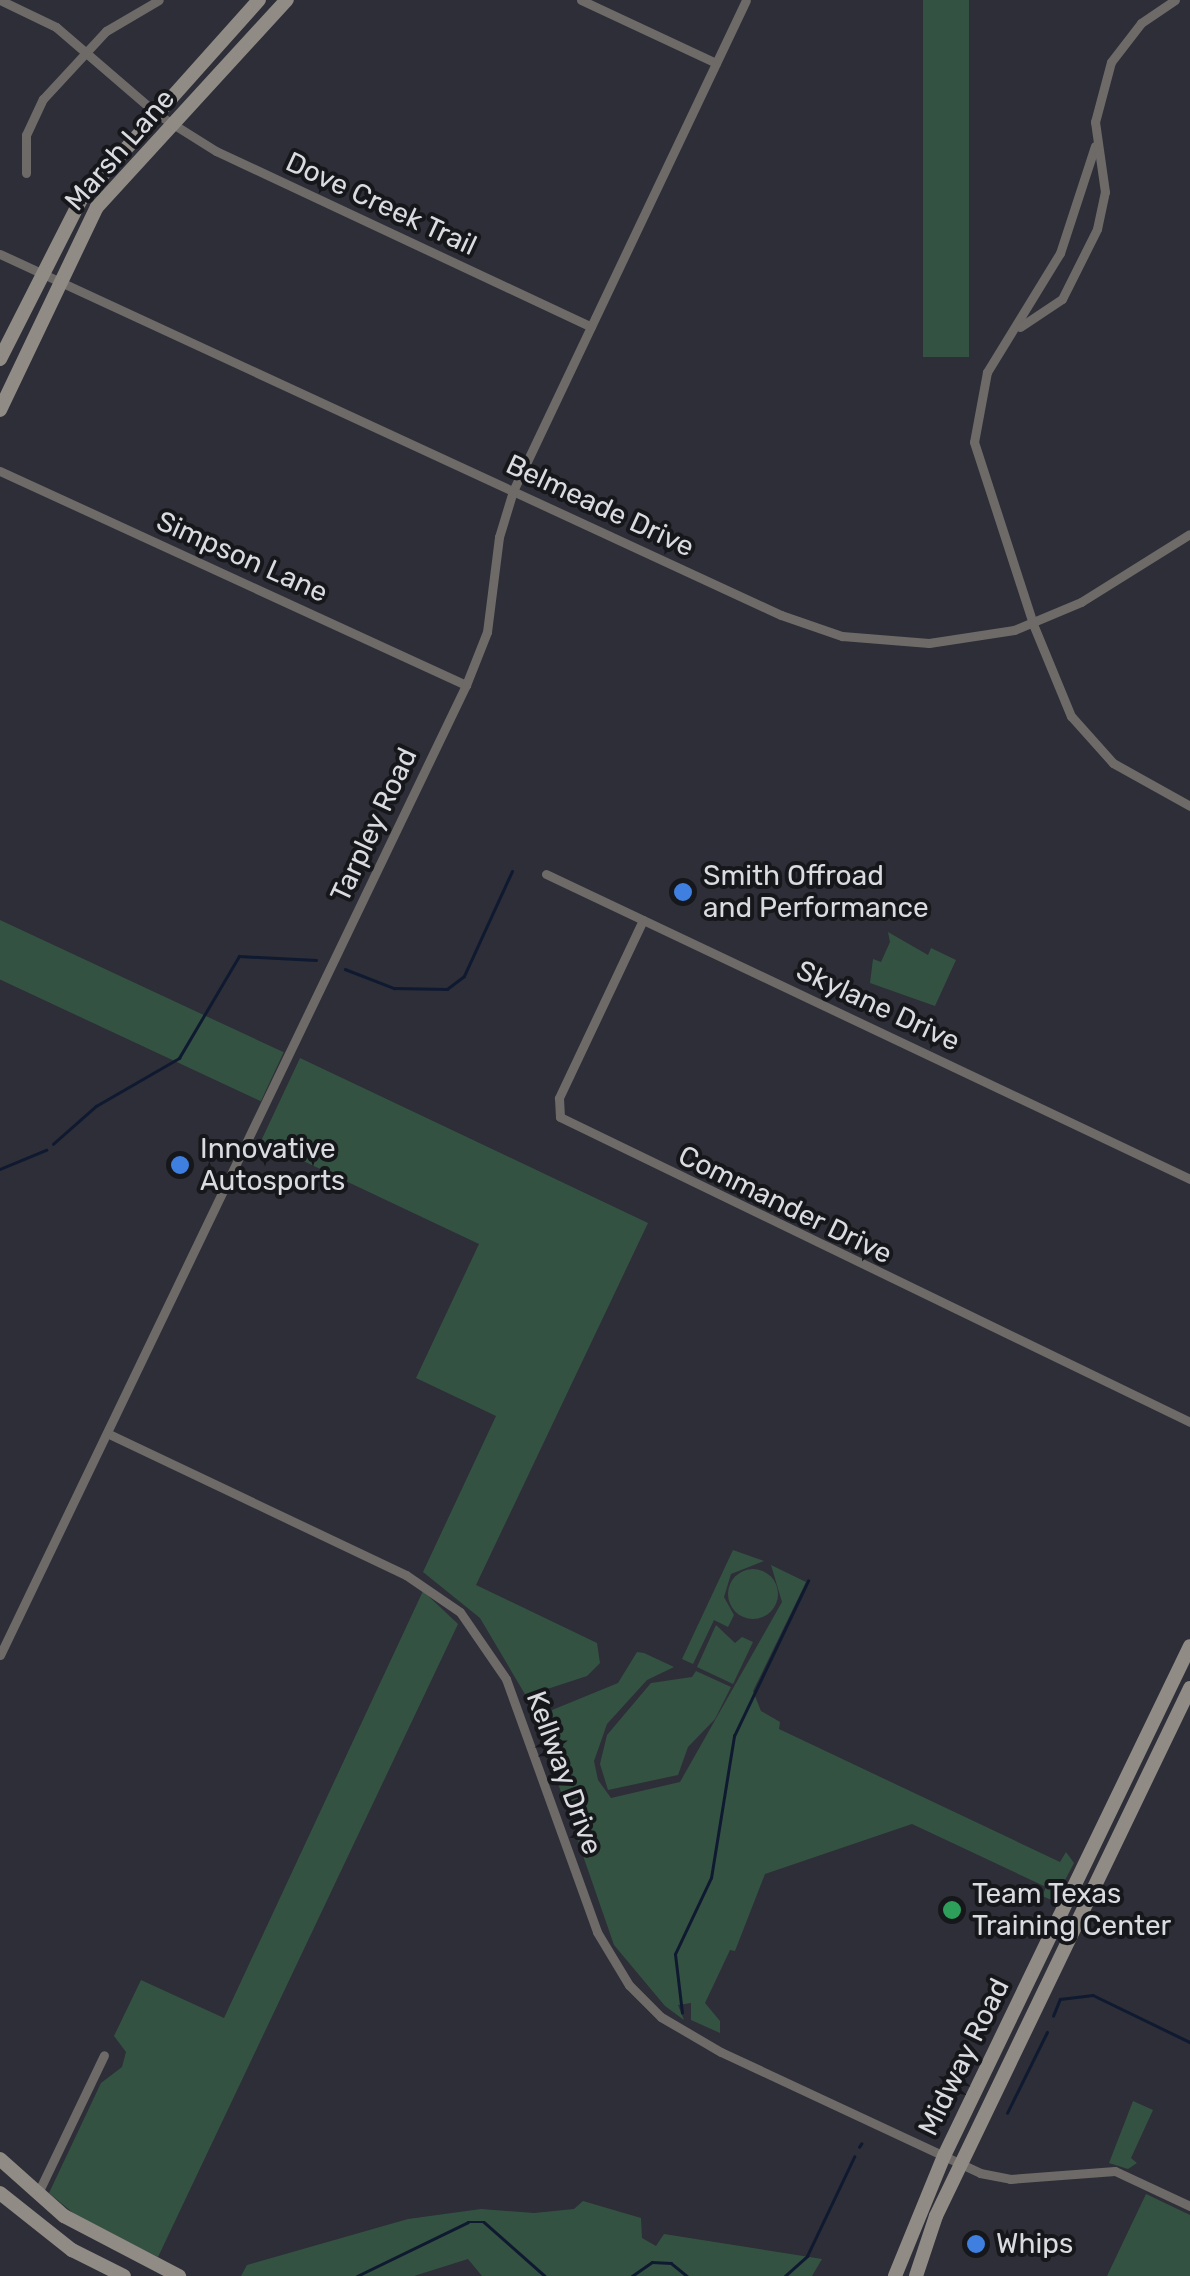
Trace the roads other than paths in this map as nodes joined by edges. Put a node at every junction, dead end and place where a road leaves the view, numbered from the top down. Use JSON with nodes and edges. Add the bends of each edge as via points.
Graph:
{"nodes":[{"id":1,"x":0,"y":0,"type":"edge"},
{"id":2,"x":259,"y":0,"type":"edge"},
{"id":3,"x":287,"y":0,"type":"edge"},
{"id":4,"x":581,"y":0,"type":"edge"},
{"id":5,"x":746,"y":0,"type":"edge"},
{"id":6,"x":1175,"y":0,"type":"edge"},
{"id":7,"x":151,"y":2,"type":"edge"},
{"id":8,"x":86,"y":51,"type":"junction"},
{"id":9,"x":716,"y":63,"type":"junction"},
{"id":10,"x":156,"y":114,"type":"junction"},
{"id":11,"x":173,"y":126,"type":"junction"},
{"id":12,"x":1095,"y":146,"type":"junction"},
{"id":13,"x":26,"y":173,"type":"dead end"},
{"id":14,"x":0,"y":254,"type":"edge"},
{"id":15,"x":44,"y":272,"type":"junction"},
{"id":16,"x":62,"y":280,"type":"junction"},
{"id":17,"x":1020,"y":327,"type":"junction"},
{"id":18,"x":592,"y":328,"type":"junction"},
{"id":19,"x":0,"y":359,"type":"edge"},
{"id":20,"x":2,"y":402,"type":"edge"},
{"id":21,"x":0,"y":472,"type":"edge"},
{"id":22,"x":514,"y":490,"type":"junction"},
{"id":23,"x":1190,"y":534,"type":"edge"},
{"id":24,"x":1033,"y":624,"type":"junction"},
{"id":25,"x":466,"y":684,"type":"junction"},
{"id":26,"x":1190,"y":806,"type":"edge"},
{"id":27,"x":546,"y":874,"type":"dead end"},
{"id":28,"x":642,"y":920,"type":"junction"},
{"id":29,"x":1190,"y":1179,"type":"edge"},
{"id":30,"x":1190,"y":1422,"type":"edge"},
{"id":31,"x":109,"y":1434,"type":"junction"},
{"id":32,"x":1190,"y":1646,"type":"edge"},
{"id":33,"x":0,"y":1655,"type":"edge"},
{"id":34,"x":1190,"y":1688,"type":"edge"},
{"id":35,"x":1147,"y":1736,"type":"junction"},
{"id":36,"x":1163,"y":1744,"type":"junction"},
{"id":37,"x":1060,"y":1916,"type":"junction"},
{"id":38,"x":1076,"y":1924,"type":"junction"},
{"id":39,"x":104,"y":2055,"type":"dead end"},
{"id":40,"x":944,"y":2156,"type":"junction"},
{"id":41,"x":0,"y":2159,"type":"edge"},
{"id":42,"x":961,"y":2164,"type":"junction"},
{"id":43,"x":0,"y":2193,"type":"edge"},
{"id":44,"x":37,"y":2195,"type":"junction"},
{"id":45,"x":1190,"y":2206,"type":"edge"},
{"id":46,"x":124,"y":2276,"type":"edge"},
{"id":47,"x":179,"y":2276,"type":"edge"},
{"id":48,"x":895,"y":2276,"type":"edge"},
{"id":49,"x":916,"y":2276,"type":"edge"}],
"edges":[{"from":1,"to":8,"type":"street","name":"Dove Creek Trail","via":[[31,11]]},
{"from":2,"to":10,"type":"main road","name":"Marsh Lane"},
{"from":3,"to":11,"type":"main road","name":"Marsh Lane"},
{"from":4,"to":9,"type":"street"},
{"from":5,"to":9,"type":"street","name":"Tarpley Road"},
{"from":6,"to":12,"type":"street","via":[[1141,23],[1111,62],[1099,95]]},
{"from":7,"to":8,"type":"street"},
{"from":8,"to":10,"type":"street","name":"Dove Creek Trail"},
{"from":8,"to":13,"type":"street","via":[[32,116]]},
{"from":9,"to":18,"type":"street","name":"Tarpley Road"},
{"from":10,"to":11,"type":"street","name":"Dove Creek Trail"},
{"from":10,"to":15,"type":"main road","name":"Marsh Lane","via":[[81,198]]},
{"from":11,"to":16,"type":"main road","name":"Marsh Lane","via":[[97,207]]},
{"from":11,"to":18,"type":"street","name":"Dove Creek Trail"},
{"from":12,"to":17,"type":"street","via":[[1060,252]]},
{"from":12,"to":17,"type":"street","via":[[1105,192],[1084,264],[1062,299]]},
{"from":14,"to":15,"type":"street","name":"Belmeade Drive"},
{"from":15,"to":16,"type":"street","name":"Belmeade Drive"},
{"from":15,"to":19,"type":"main road","name":"Marsh Lane"},
{"from":16,"to":20,"type":"main road","name":"Marsh Lane"},
{"from":16,"to":22,"type":"street","name":"Belmeade Drive"},
{"from":17,"to":24,"type":"street","via":[[981,388],[974,442]]},
{"from":18,"to":22,"type":"street","name":"Tarpley Road"},
{"from":21,"to":25,"type":"street","name":"Simpson Lane"},
{"from":22,"to":24,"type":"street","name":"Belmeade Drive","via":[[781,615],[842,636],[929,644]]},
{"from":22,"to":25,"type":"street","name":"Tarpley Road","via":[[499,537],[487,632]]},
{"from":23,"to":24,"type":"street","name":"Belmeade Drive"},
{"from":24,"to":26,"type":"street","via":[[1063,700],[1094,746],[1133,777]]},
{"from":25,"to":31,"type":"street","name":"Tarpley Road"},
{"from":27,"to":28,"type":"street","name":"Skylane Drive"},
{"from":28,"to":29,"type":"street","name":"Skylane Drive"},
{"from":28,"to":30,"type":"street","name":"Commander Drive","via":[[558,1098],[560,1117]]},
{"from":31,"to":33,"type":"street","name":"Tarpley Road"},
{"from":31,"to":40,"type":"street","name":"Kellway Drive","via":[[406,1575],[460,1612],[506,1679],[597,1932],[628,1985],[694,2039]]},
{"from":32,"to":35,"type":"main road","name":"Midway Road"},
{"from":34,"to":36,"type":"main road","name":"Midway Road"},
{"from":35,"to":36,"type":"main road"},
{"from":35,"to":37,"type":"main road","name":"Midway Road"},
{"from":36,"to":38,"type":"main road","name":"Midway Road"},
{"from":37,"to":38,"type":"main road"},
{"from":37,"to":40,"type":"main road","name":"Midway Road"},
{"from":38,"to":42,"type":"main road","name":"Midway Road"},
{"from":39,"to":44,"type":"street"},
{"from":40,"to":42,"type":"street","name":"Kellway Drive"},
{"from":40,"to":48,"type":"main road","name":"Midway Road"},
{"from":41,"to":44,"type":"main road"},
{"from":42,"to":45,"type":"street","name":"Kellway Drive","via":[[997,2179],[1115,2171]]},
{"from":42,"to":49,"type":"main road","name":"Midway Road"},
{"from":43,"to":46,"type":"main road","via":[[72,2250]]},
{"from":44,"to":47,"type":"main road","via":[[94,2235]]}]}
